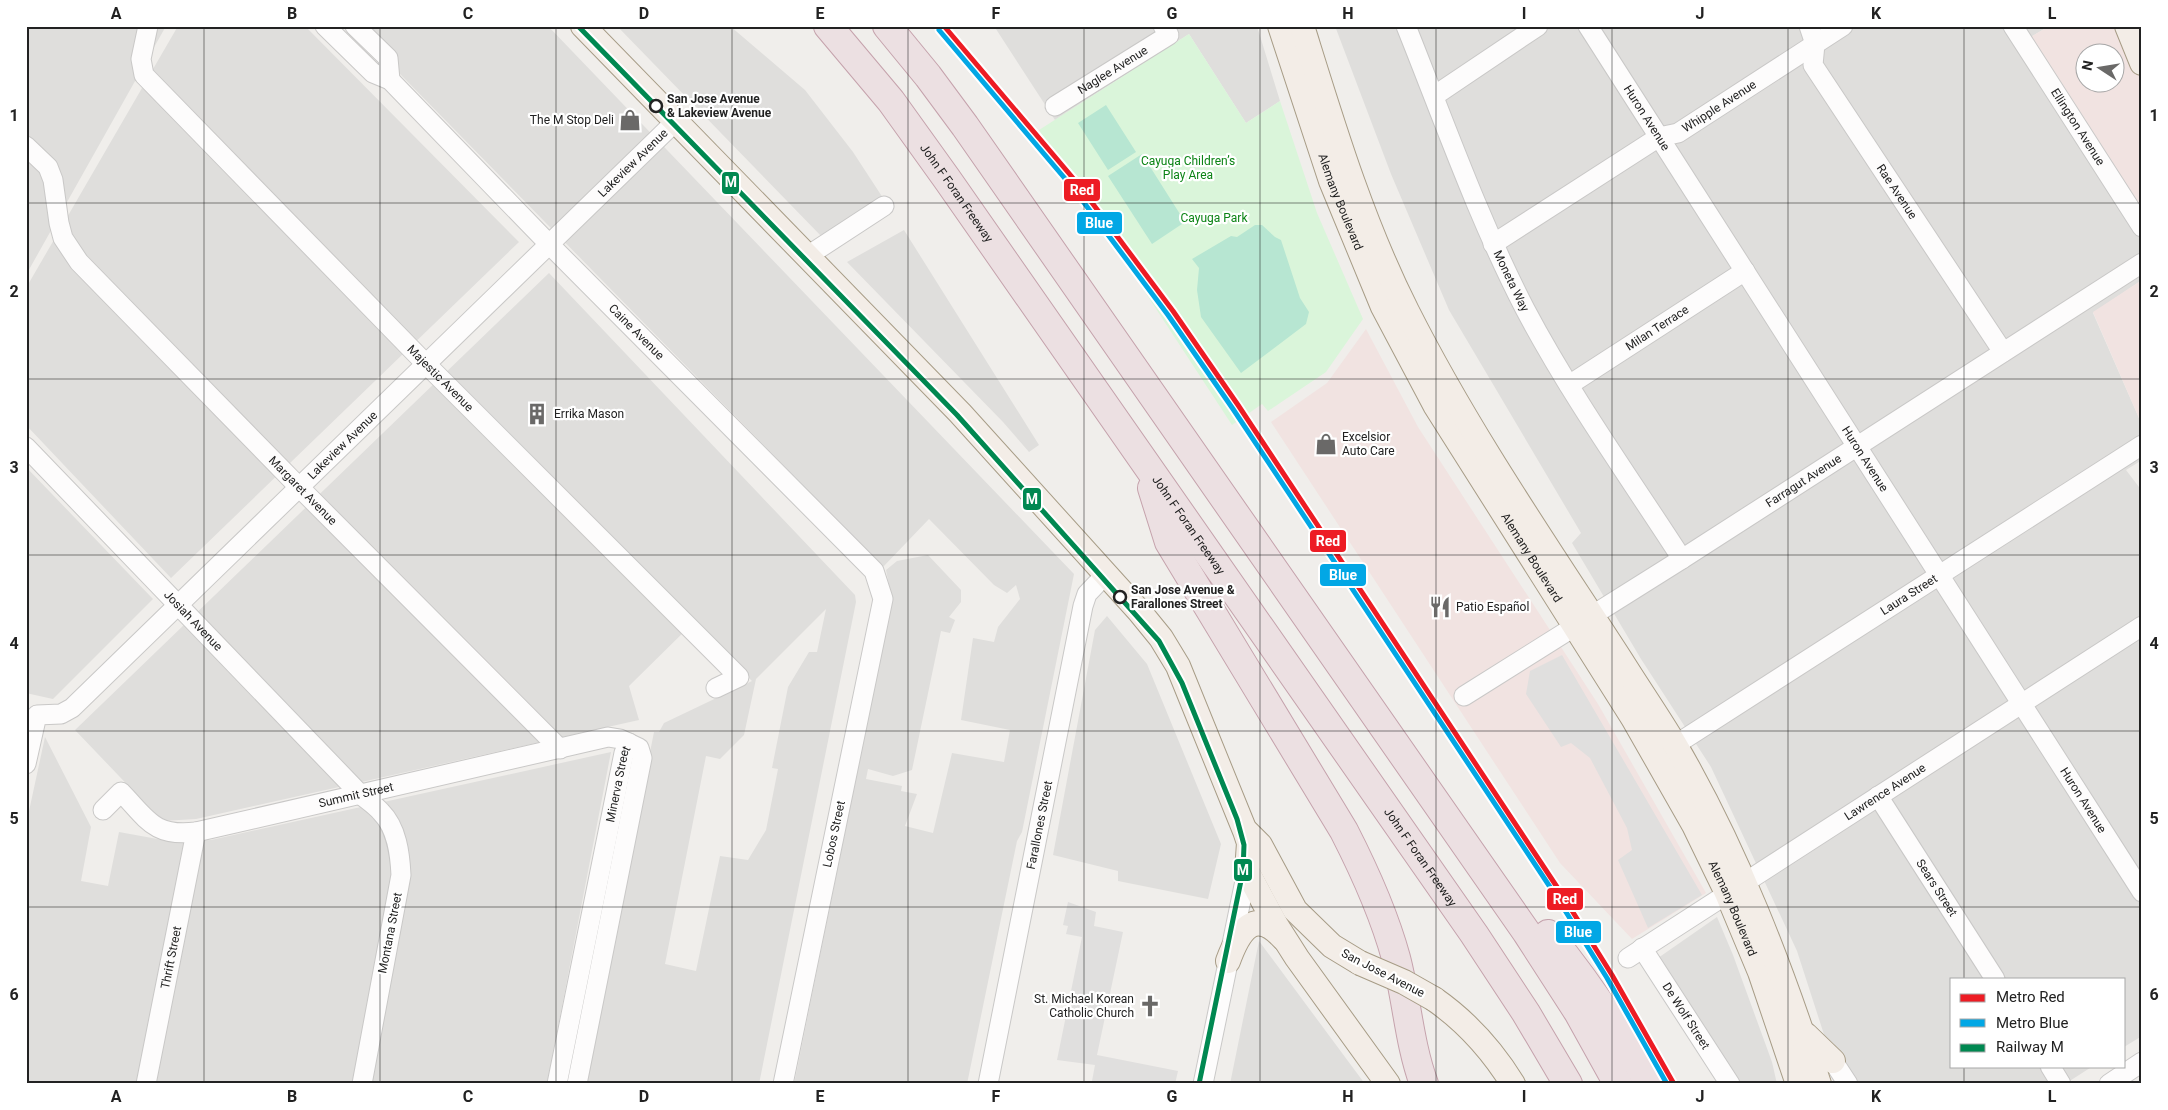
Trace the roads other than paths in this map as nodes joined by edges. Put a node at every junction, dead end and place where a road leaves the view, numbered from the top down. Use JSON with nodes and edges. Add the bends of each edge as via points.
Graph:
{"nodes":[{"id":1,"x":148,"y":26,"type":"edge"},
{"id":2,"x":325,"y":26,"type":"edge"},
{"id":3,"x":355,"y":26,"type":"edge"},
{"id":4,"x":570,"y":26,"type":"edge"},
{"id":5,"x":583,"y":26,"type":"edge"},
{"id":6,"x":828,"y":26,"type":"edge"},
{"id":7,"x":887,"y":26,"type":"edge"},
{"id":8,"x":1280,"y":26,"type":"edge"},
{"id":9,"x":1302,"y":26,"type":"edge"},
{"id":10,"x":1406,"y":26,"type":"edge"},
{"id":11,"x":1538,"y":26,"type":"edge"},
{"id":12,"x":1588,"y":26,"type":"edge"},
{"id":13,"x":1809,"y":26,"type":"edge"},
{"id":14,"x":1843,"y":26,"type":"edge"},
{"id":15,"x":2013,"y":26,"type":"edge"},
{"id":16,"x":1166,"y":31,"type":"edge"},
{"id":17,"x":2133,"y":33,"type":"edge"},
{"id":18,"x":1815,"y":44,"type":"junction"},
{"id":19,"x":2142,"y":64,"type":"edge"},
{"id":20,"x":390,"y":80,"type":"junction"},
{"id":21,"x":1434,"y":96,"type":"junction"},
{"id":22,"x":1056,"y":106,"type":"dead end"},
{"id":23,"x":676,"y":121,"type":"junction"},
{"id":24,"x":1660,"y":137,"type":"junction"},
{"id":25,"x":26,"y":146,"type":"edge"},
{"id":26,"x":884,"y":206,"type":"dead end"},
{"id":27,"x":2142,"y":228,"type":"edge"},
{"id":28,"x":549,"y":244,"type":"junction"},
{"id":29,"x":1493,"y":244,"type":"junction"},
{"id":30,"x":806,"y":257,"type":"junction"},
{"id":31,"x":2142,"y":263,"type":"edge"},
{"id":32,"x":1745,"y":271,"type":"junction"},
{"id":33,"x":2003,"y":352,"type":"junction"},
{"id":34,"x":426,"y":364,"type":"junction"},
{"id":35,"x":1569,"y":385,"type":"junction"},
{"id":36,"x":2142,"y":445,"type":"edge"},
{"id":37,"x":1857,"y":446,"type":"junction"},
{"id":38,"x":26,"y":447,"type":"edge"},
{"id":39,"x":1143,"y":461,"type":"junction"},
{"id":40,"x":299,"y":487,"type":"junction"},
{"id":41,"x":1682,"y":559,"type":"junction"},
{"id":42,"x":1106,"y":574,"type":"junction"},
{"id":43,"x":1940,"y":576,"type":"junction"},
{"id":44,"x":878,"y":584,"type":"joint"},
{"id":45,"x":178,"y":605,"type":"junction"},
{"id":46,"x":1584,"y":620,"type":"junction"},
{"id":47,"x":2142,"y":626,"type":"edge"},
{"id":48,"x":716,"y":688,"type":"dead end"},
{"id":49,"x":1464,"y":696,"type":"dead end"},
{"id":50,"x":2022,"y":704,"type":"junction"},
{"id":51,"x":31,"y":714,"type":"edge"},
{"id":52,"x":629,"y":743,"type":"junction"},
{"id":53,"x":1675,"y":746,"type":"junction"},
{"id":54,"x":560,"y":749,"type":"junction"},
{"id":55,"x":26,"y":764,"type":"edge"},
{"id":56,"x":360,"y":794,"type":"junction"},
{"id":57,"x":1878,"y":796,"type":"junction"},
{"id":58,"x":1437,"y":803,"type":"junction"},
{"id":59,"x":103,"y":810,"type":"dead end"},
{"id":60,"x":1245,"y":831,"type":"junction"},
{"id":61,"x":196,"y":832,"type":"junction"},
{"id":62,"x":1247,"y":871,"type":"junction"},
{"id":63,"x":1736,"y":888,"type":"junction"},
{"id":64,"x":2142,"y":892,"type":"edge"},
{"id":65,"x":1295,"y":910,"type":"junction"},
{"id":66,"x":1286,"y":940,"type":"junction"},
{"id":67,"x":1635,"y":953,"type":"joint"},
{"id":68,"x":1228,"y":961,"type":"junction"},
{"id":69,"x":1994,"y":978,"type":"edge"},
{"id":70,"x":1802,"y":1031,"type":"junction"},
{"id":71,"x":1833,"y":1062,"type":"joint"},
{"id":72,"x":2142,"y":1062,"type":"edge"},
{"id":73,"x":2051,"y":1068,"type":"edge"},
{"id":74,"x":146,"y":1084,"type":"edge"},
{"id":75,"x":362,"y":1084,"type":"edge"},
{"id":76,"x":556,"y":1084,"type":"edge"},
{"id":77,"x":577,"y":1084,"type":"edge"},
{"id":78,"x":783,"y":1084,"type":"edge"},
{"id":79,"x":988,"y":1084,"type":"edge"},
{"id":80,"x":1203,"y":1084,"type":"edge"},
{"id":81,"x":1388,"y":1084,"type":"edge"},
{"id":82,"x":1424,"y":1084,"type":"edge"},
{"id":83,"x":1513,"y":1084,"type":"edge"},
{"id":84,"x":1568,"y":1084,"type":"edge"},
{"id":85,"x":1618,"y":1084,"type":"edge"},
{"id":86,"x":1649,"y":1084,"type":"edge"},
{"id":87,"x":1730,"y":1084,"type":"edge"},
{"id":88,"x":1798,"y":1084,"type":"edge"},
{"id":89,"x":1820,"y":1084,"type":"edge"},
{"id":90,"x":1848,"y":1084,"type":"edge"},
{"id":91,"x":2061,"y":1084,"type":"edge"},
{"id":92,"x":2109,"y":1084,"type":"edge"}],
"edges":[{"from":1,"to":34,"type":"street","name":"Majestic Avenue","via":[[141,59],[144,75]]},
{"from":2,"to":20,"type":"street","name":"Caine Avenue","via":[[373,73]]},
{"from":3,"to":20,"type":"street","via":[[388,58]]},
{"from":4,"to":23,"type":"main road","via":[[651,117]]},
{"from":5,"to":23,"type":"main road","name":"San Jose Avenue"},
{"from":6,"to":39,"type":"highway","name":"John F Foran Freeway","via":[[910,127]]},
{"from":7,"to":58,"type":"highway","via":[[965,126]]},
{"from":8,"to":46,"type":"main road","name":"Alemany Boulevard","via":[[1331,181],[1383,307],[1435,405]]},
{"from":9,"to":46,"type":"main road","name":"Alemany Boulevard","via":[[1364,213],[1406,309],[1446,384]]},
{"from":10,"to":21,"type":"street","name":"Moneta Way"},
{"from":11,"to":21,"type":"street"},
{"from":12,"to":24,"type":"street","name":"Huron Avenue"},
{"from":13,"to":18,"type":"street","name":"Rae Avenue"},
{"from":14,"to":18,"type":"street","name":"Whipple Avenue"},
{"from":15,"to":27,"type":"street","name":"Ellington Avenue"},
{"from":16,"to":22,"type":"street","name":"Naglee Avenue"},
{"from":17,"to":19,"type":"main road"},
{"from":18,"to":24,"type":"street","name":"Whipple Avenue","via":[[1678,132]]},
{"from":18,"to":33,"type":"street","name":"Rae Avenue","via":[[1813,65]]},
{"from":20,"to":28,"type":"street","name":"Caine Avenue"},
{"from":21,"to":29,"type":"street","name":"Moneta Way"},
{"from":23,"to":28,"type":"street","name":"Lakeview Avenue"},
{"from":23,"to":30,"type":"main road","name":"San Jose Avenue"},
{"from":24,"to":29,"type":"street","name":"Whipple Avenue"},
{"from":24,"to":32,"type":"street","name":"Huron Avenue"},
{"from":25,"to":40,"type":"street","name":"Margaret Avenue","via":[[48,167],[63,238],[79,262]]},
{"from":26,"to":30,"type":"street"},
{"from":28,"to":34,"type":"street","name":"Lakeview Avenue"},
{"from":28,"to":44,"type":"street","name":"Caine Avenue","via":[[874,572]]},
{"from":29,"to":35,"type":"street","name":"Moneta Way"},
{"from":30,"to":42,"type":"main road","name":"San Jose Avenue","via":[[978,432]]},
{"from":31,"to":33,"type":"street","name":"Farragut Avenue"},
{"from":32,"to":35,"type":"street","name":"Milan Terrace"},
{"from":32,"to":37,"type":"street","name":"Huron Avenue"},
{"from":33,"to":37,"type":"street","name":"Farragut Avenue"},
{"from":34,"to":40,"type":"street","name":"Lakeview Avenue"},
{"from":34,"to":48,"type":"street","name":"Majestic Avenue","via":[[739,677]]},
{"from":35,"to":41,"type":"street","name":"Moneta Way"},
{"from":36,"to":43,"type":"street","name":"Laura Street"},
{"from":37,"to":41,"type":"street","name":"Farragut Avenue"},
{"from":37,"to":43,"type":"street","name":"Huron Avenue"},
{"from":38,"to":45,"type":"street","name":"Josiah Avenue"},
{"from":39,"to":82,"type":"highway","via":[[1169,542],[1339,823],[1366,876],[1396,958],[1411,1040]]},
{"from":39,"to":84,"type":"highway","name":"John F Foran Freeway","via":[[1487,954]]},
{"from":40,"to":45,"type":"street","name":"Lakeview Avenue"},
{"from":40,"to":54,"type":"street","name":"Margaret Avenue"},
{"from":41,"to":46,"type":"street","name":"Farragut Avenue"},
{"from":42,"to":60,"type":"main road","name":"San Jose Avenue","via":[[1161,638],[1178,666]]},
{"from":42,"to":79,"type":"street","name":"Farallones Street","via":[[1087,594],[1083,606]]},
{"from":43,"to":50,"type":"street","name":"Huron Avenue"},
{"from":43,"to":53,"type":"street","name":"Laura Street"},
{"from":44,"to":78,"type":"street","name":"Lobos Street","via":[[883,599]]},
{"from":45,"to":51,"type":"street","name":"Lakeview Avenue","via":[[72,708],[62,714]]},
{"from":45,"to":56,"type":"street","name":"Josiah Avenue"},
{"from":46,"to":49,"type":"street","name":"Farragut Avenue"},
{"from":46,"to":53,"type":"main road","name":"Alemany Boulevard"},
{"from":46,"to":63,"type":"main road","name":"Alemany Boulevard","via":[[1656,756]]},
{"from":47,"to":50,"type":"street","name":"Lawrence Avenue"},
{"from":50,"to":57,"type":"street","name":"Lawrence Avenue"},
{"from":50,"to":64,"type":"street","name":"Huron Avenue"},
{"from":51,"to":55,"type":"street","name":"Lakeview Avenue"},
{"from":52,"to":54,"type":"street","name":"Summit Street","via":[[608,737]]},
{"from":52,"to":76,"type":"street","name":"Minerva Street","via":[[624,753]]},
{"from":52,"to":77,"type":"street","name":"Minerva Street","via":[[639,748],[642,758]]},
{"from":53,"to":63,"type":"main road","name":"Alemany Boulevard"},
{"from":54,"to":56,"type":"street","name":"Summit Street"},
{"from":56,"to":61,"type":"street","name":"Summit Street"},
{"from":56,"to":75,"type":"street","name":"Montana Street","via":[[382,813],[395,837],[401,875]]},
{"from":57,"to":63,"type":"street","name":"Lawrence Avenue"},
{"from":57,"to":69,"type":"street","name":"Sears Street"},
{"from":58,"to":85,"type":"highway","via":[[1550,966]]},
{"from":58,"to":86,"type":"highway","via":[[1582,978]]},
{"from":59,"to":61,"type":"street","name":"Summit Street","via":[[121,792],[154,826],[178,834]]},
{"from":60,"to":62,"type":"main road","name":"San Jose Avenue","via":[[1249,843]]},
{"from":60,"to":65,"type":"main road","name":"San Jose Avenue","via":[[1260,845]]},
{"from":61,"to":74,"type":"street","name":"Thrift Street"},
{"from":62,"to":65,"type":"main road","via":[[1266,879]]},
{"from":62,"to":66,"type":"main road"},
{"from":62,"to":68,"type":"street"},
{"from":63,"to":67,"type":"street","name":"Lawrence Avenue"},
{"from":63,"to":70,"type":"main road","name":"Alemany Boulevard","via":[[1784,979]]},
{"from":63,"to":88,"type":"main road","name":"Alemany Boulevard"},
{"from":65,"to":83,"type":"main road","name":"San Jose Avenue","bridge":true,"via":[[1332,946],[1434,999],[1476,1034]]},
{"from":66,"to":68,"type":"main road","via":[[1270,927],[1256,923],[1248,926],[1236,939]]},
{"from":66,"to":81,"type":"main road"},
{"from":67,"to":87,"type":"street","name":"De Wolf Street"},
{"from":68,"to":80,"type":"street"},
{"from":70,"to":71,"type":"main road"},
{"from":70,"to":89,"type":"main road","name":"Alemany Boulevard"},
{"from":71,"to":90,"type":"street"},
{"from":72,"to":92,"type":"street"},
{"from":73,"to":91,"type":"street"}]}
